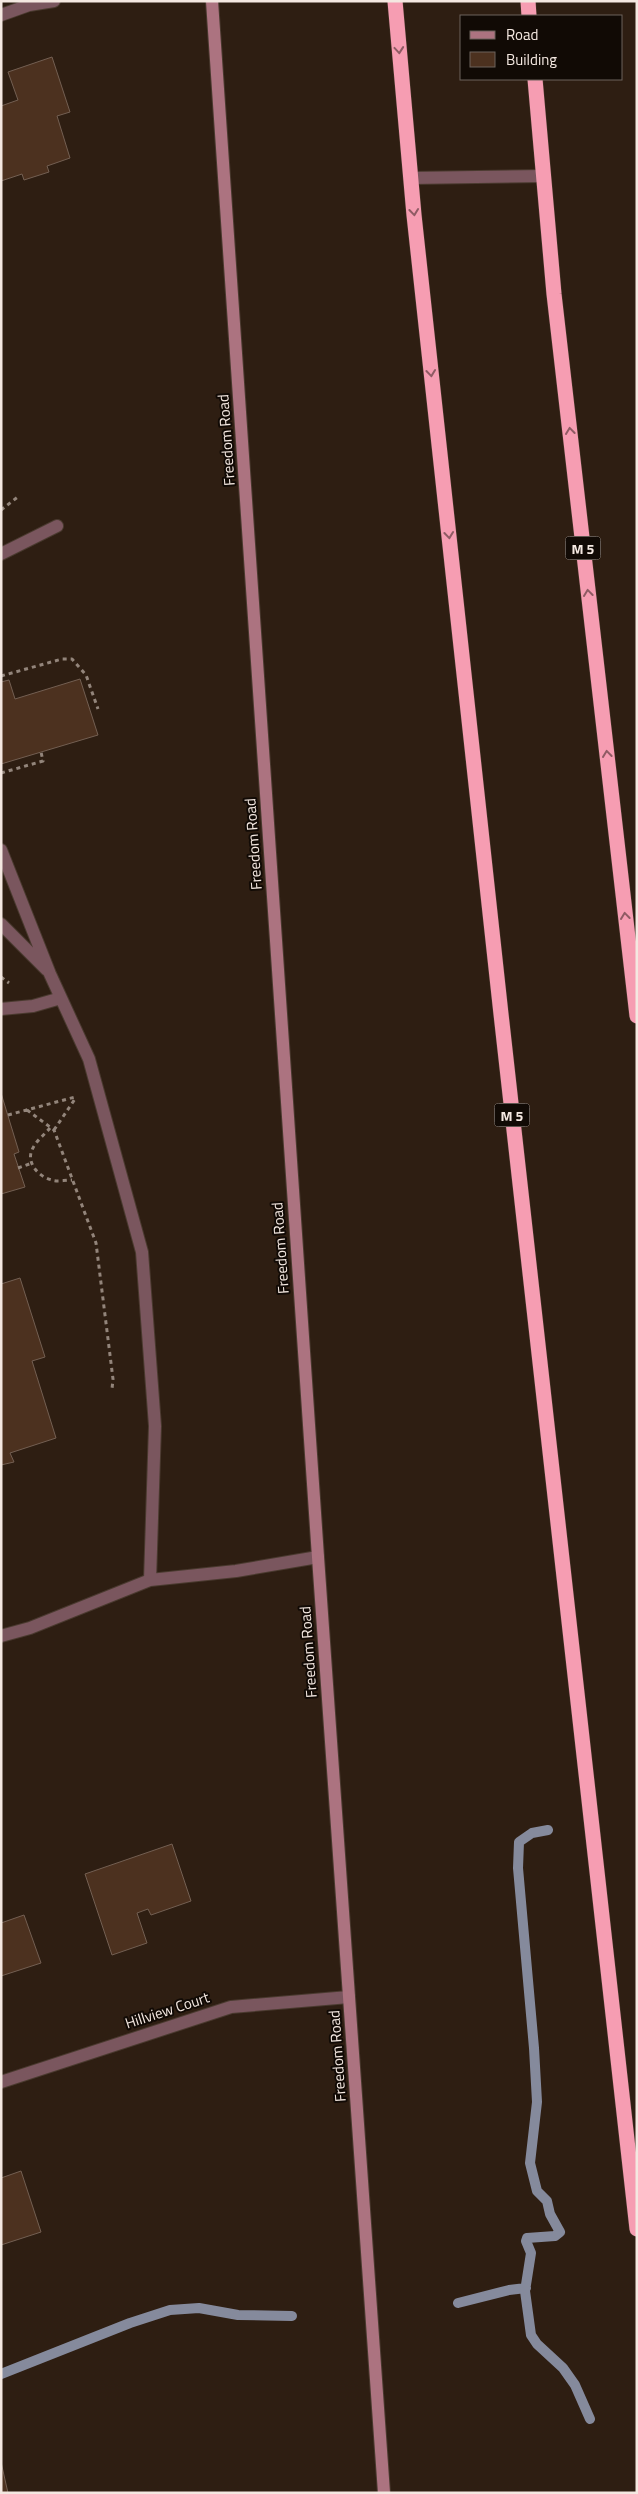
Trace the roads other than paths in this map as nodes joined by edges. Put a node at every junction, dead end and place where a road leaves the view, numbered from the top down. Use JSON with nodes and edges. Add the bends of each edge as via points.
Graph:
{"nodes":[{"id":1,"x":54,"y":1,"type":"edge"},
{"id":2,"x":212,"y":1,"type":"edge"},
{"id":3,"x":394,"y":1,"type":"edge"},
{"id":4,"x":528,"y":1,"type":"edge"},
{"id":5,"x":1,"y":15,"type":"edge"},
{"id":6,"x":529,"y":15,"type":"edge"},
{"id":7,"x":535,"y":80,"type":"edge"},
{"id":8,"x":544,"y":176,"type":"junction"},
{"id":9,"x":410,"y":178,"type":"junction"},
{"id":10,"x":57,"y":526,"type":"dead end"},
{"id":11,"x":1,"y":554,"type":"edge"},
{"id":12,"x":1,"y":850,"type":"edge"},
{"id":13,"x":1,"y":924,"type":"edge"},
{"id":14,"x":50,"y":974,"type":"junction"},
{"id":15,"x":62,"y":998,"type":"junction"},
{"id":16,"x":1,"y":1009,"type":"edge"},
{"id":17,"x":637,"y":1016,"type":"edge"},
{"id":18,"x":318,"y":1557,"type":"junction"},
{"id":19,"x":150,"y":1580,"type":"junction"},
{"id":20,"x":1,"y":1636,"type":"edge"},
{"id":21,"x":349,"y":1997,"type":"junction"},
{"id":22,"x":1,"y":2082,"type":"edge"},
{"id":23,"x":637,"y":2229,"type":"edge"},
{"id":24,"x":384,"y":2493,"type":"edge"}],
"edges":[{"from":1,"to":5,"type":"street"},
{"from":2,"to":18,"type":"street","name":"Freedom Road"},
{"from":3,"to":9,"type":"highway","number":"M 5","one_way":true},
{"from":4,"to":6,"type":"highway"},
{"from":7,"to":8,"type":"highway","number":"M 5"},
{"from":8,"to":9,"type":"street"},
{"from":17,"to":8,"type":"highway","number":"M 5","one_way":true,"via":[[554,294]]},
{"from":9,"to":23,"type":"highway","number":"M 5","one_way":true},
{"from":10,"to":11,"type":"street"},
{"from":12,"to":14,"type":"street"},
{"from":13,"to":14,"type":"street"},
{"from":14,"to":15,"type":"street"},
{"from":15,"to":16,"type":"street","via":[[33,1006]]},
{"from":15,"to":19,"type":"street","via":[[88,1059],[142,1252],[156,1426]]},
{"from":18,"to":19,"type":"street","via":[[236,1571]]},
{"from":18,"to":21,"type":"street","name":"Freedom Road"},
{"from":19,"to":20,"type":"street","via":[[30,1628]]},
{"from":21,"to":22,"type":"street","name":"Hillview Court","via":[[231,2007]]},
{"from":21,"to":24,"type":"street","name":"Freedom Road"}]}
